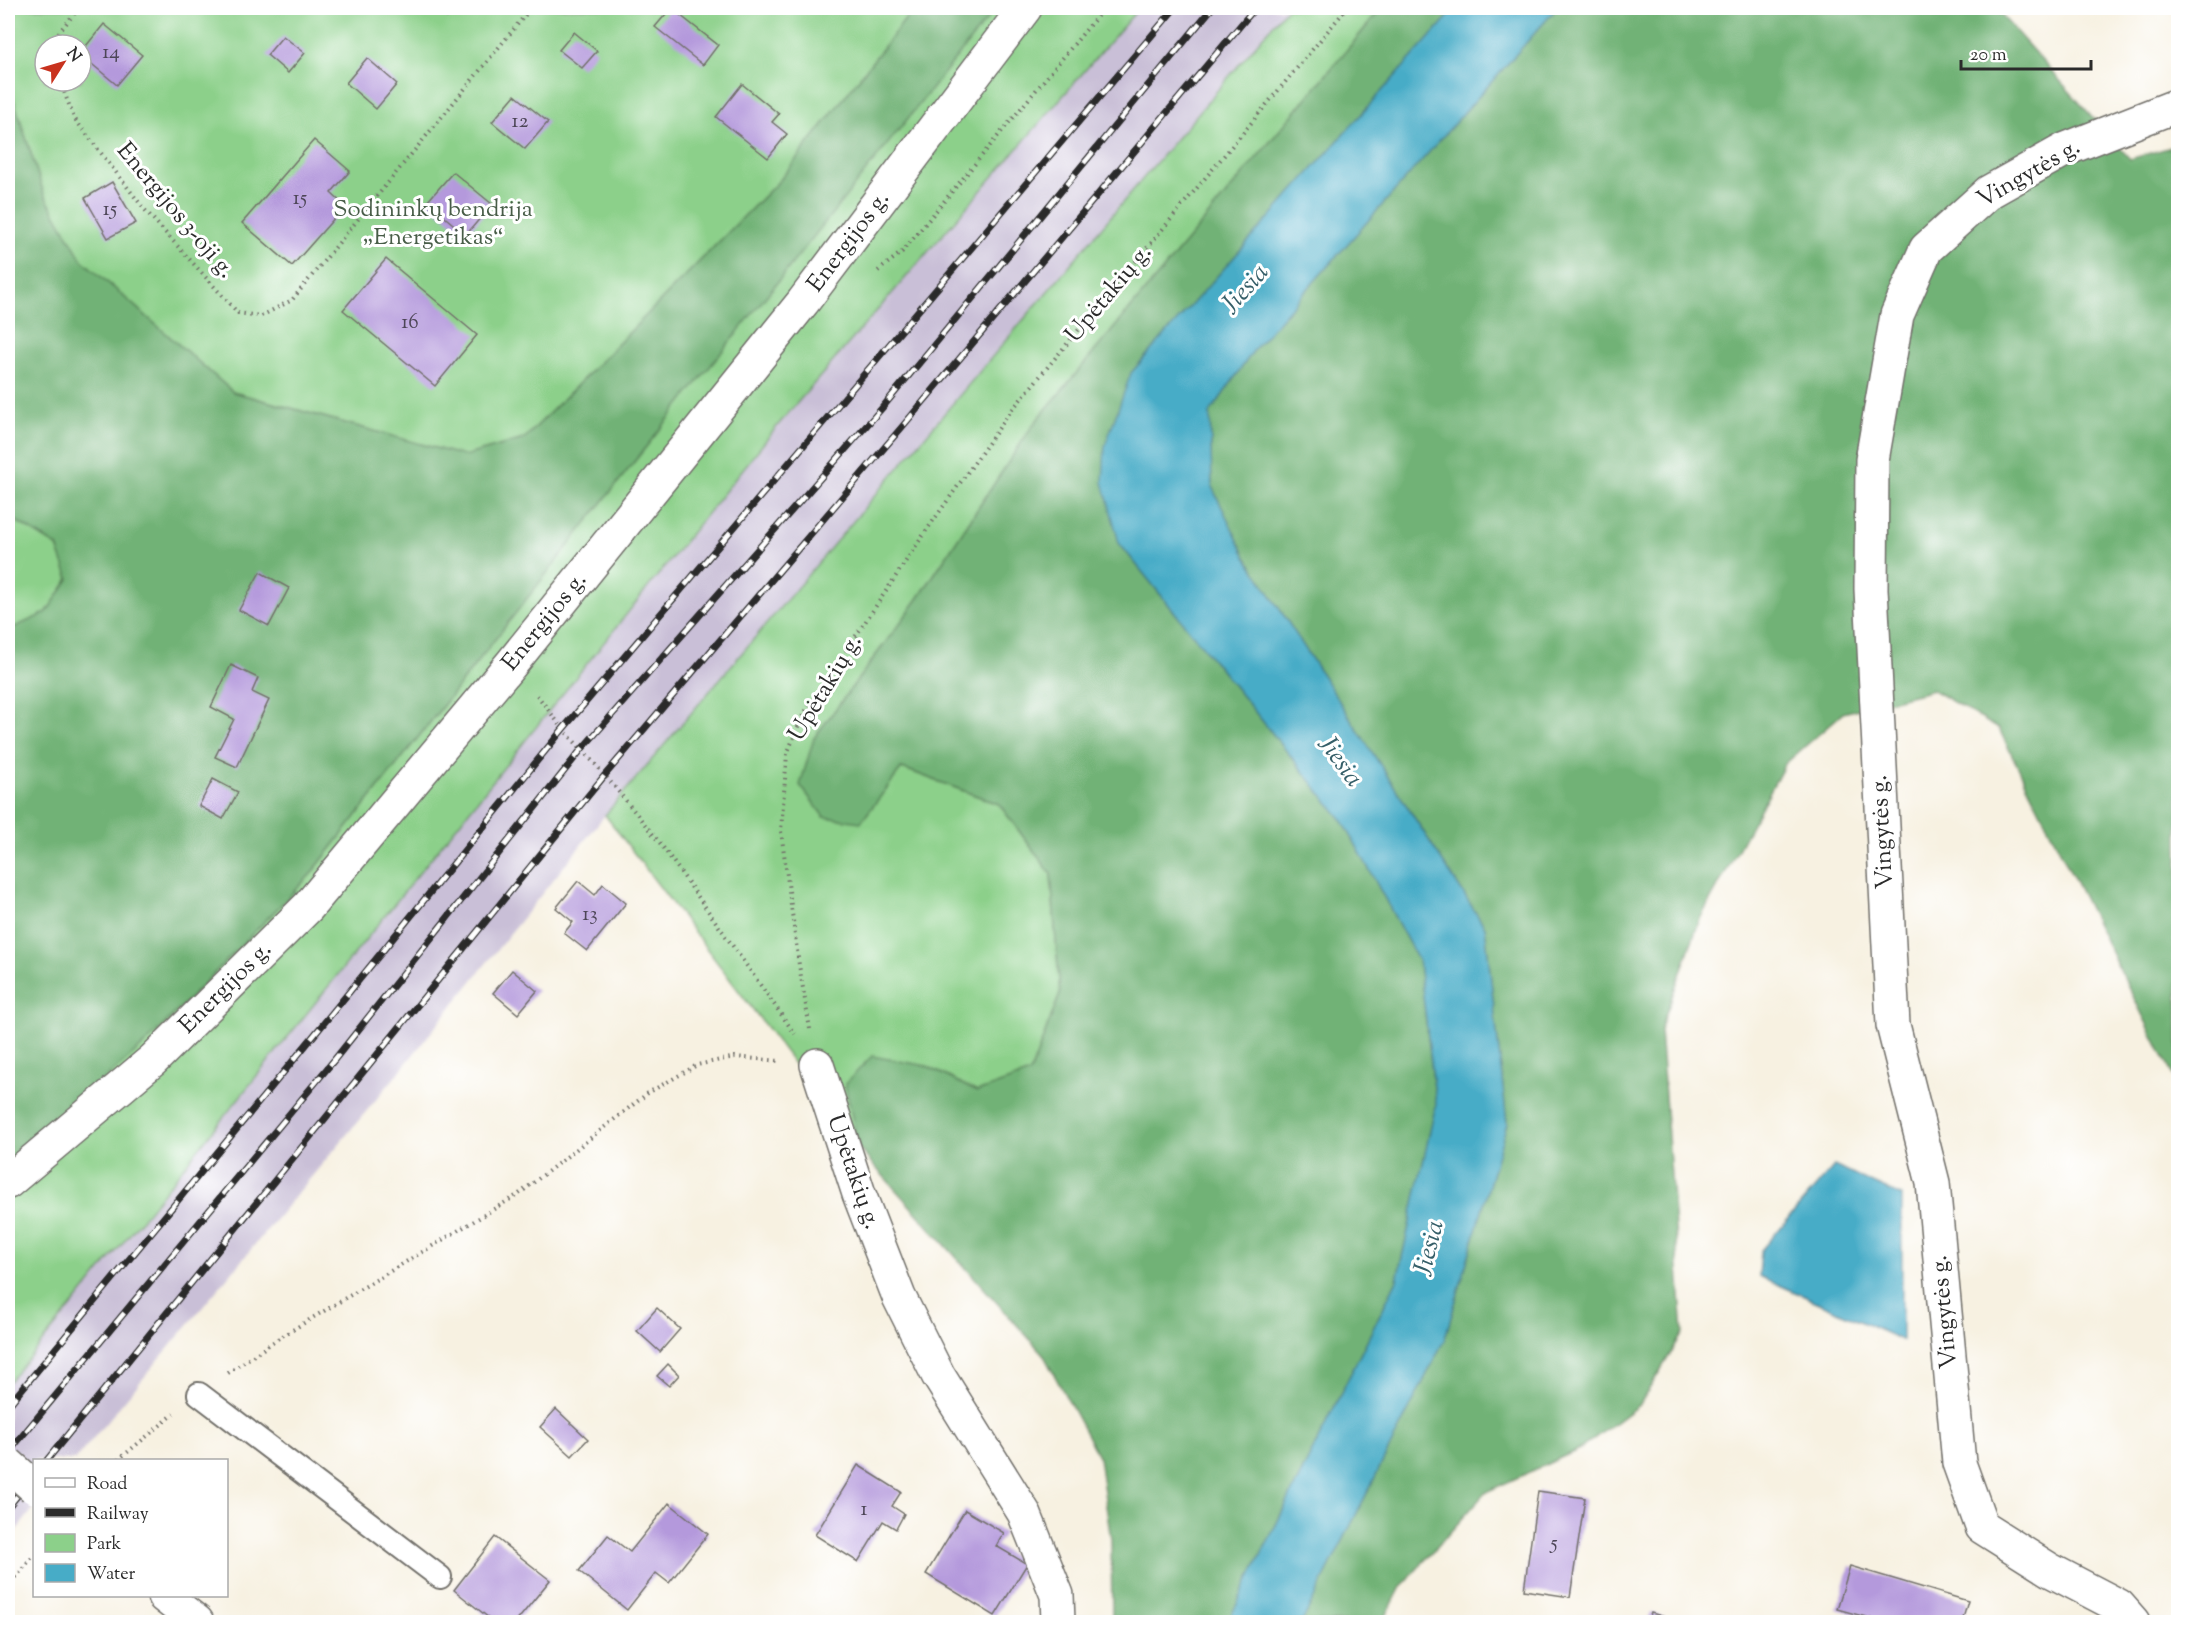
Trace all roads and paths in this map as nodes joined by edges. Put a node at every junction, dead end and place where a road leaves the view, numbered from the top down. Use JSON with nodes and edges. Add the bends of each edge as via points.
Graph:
{"nodes":[{"id":1,"x":79,"y":8,"type":"edge"},
{"id":2,"x":531,"y":8,"type":"edge"},
{"id":3,"x":1025,"y":8,"type":"edge"},
{"id":4,"x":1104,"y":8,"type":"edge"},
{"id":5,"x":1347,"y":8,"type":"edge"},
{"id":6,"x":59,"y":33,"type":"edge"},
{"id":7,"x":65,"y":93,"type":"edge"},
{"id":8,"x":2178,"y":105,"type":"edge"},
{"id":9,"x":875,"y":274,"type":"dead end"},
{"id":10,"x":512,"y":663,"type":"junction"},
{"id":11,"x":817,"y":1065,"type":"junction"},
{"id":12,"x":8,"y":1182,"type":"edge"},
{"id":13,"x":199,"y":1394,"type":"junction"},
{"id":14,"x":120,"y":1459,"type":"edge"},
{"id":15,"x":8,"y":1464,"type":"edge"},
{"id":16,"x":33,"y":1486,"type":"edge"},
{"id":17,"x":33,"y":1557,"type":"edge"},
{"id":18,"x":440,"y":1577,"type":"dead end"},
{"id":19,"x":8,"y":1587,"type":"edge"},
{"id":20,"x":165,"y":1597,"type":"edge"},
{"id":21,"x":196,"y":1623,"type":"edge"},
{"id":22,"x":1058,"y":1623,"type":"edge"},
{"id":23,"x":2133,"y":1623,"type":"edge"}],
"edges":[{"from":1,"to":6,"type":"path"},
{"from":2,"to":7,"type":"path","name":"Energijos 3-oji g.","via":[[292,300],[261,316],[238,313],[145,210],[74,118]]},
{"from":3,"to":10,"type":"street","name":"Energijos g.","via":[[803,302]]},
{"from":4,"to":9,"type":"path","via":[[902,252]]},
{"from":5,"to":11,"type":"path","name":"Upėtakių g.","via":[[1011,411],[803,715],[787,754],[781,831]]},
{"from":8,"to":23,"type":"street","name":"Vingytės g.","via":[[2066,148],[1989,192],[1926,249],[1897,315],[1872,460],[1871,589],[1893,1025],[1933,1183],[1959,1462],[1982,1527],[2050,1570],[2119,1606]]},
{"from":10,"to":11,"type":"path","via":[[660,843]]},
{"from":10,"to":12,"type":"street","name":"Energijos g.","via":[[308,907],[153,1060]]},
{"from":11,"to":13,"type":"path","via":[[735,1057],[697,1065],[648,1093],[519,1194],[279,1338]]},
{"from":11,"to":22,"type":"street","name":"Upėtakių g.","via":[[859,1194],[899,1297],[938,1375],[1024,1513],[1057,1595]]},
{"from":13,"to":14,"type":"path"},
{"from":13,"to":18,"type":"lane"},
{"from":15,"to":16,"type":"street","bridge":true},
{"from":17,"to":19,"type":"path"},
{"from":20,"to":21,"type":"street"}]}
